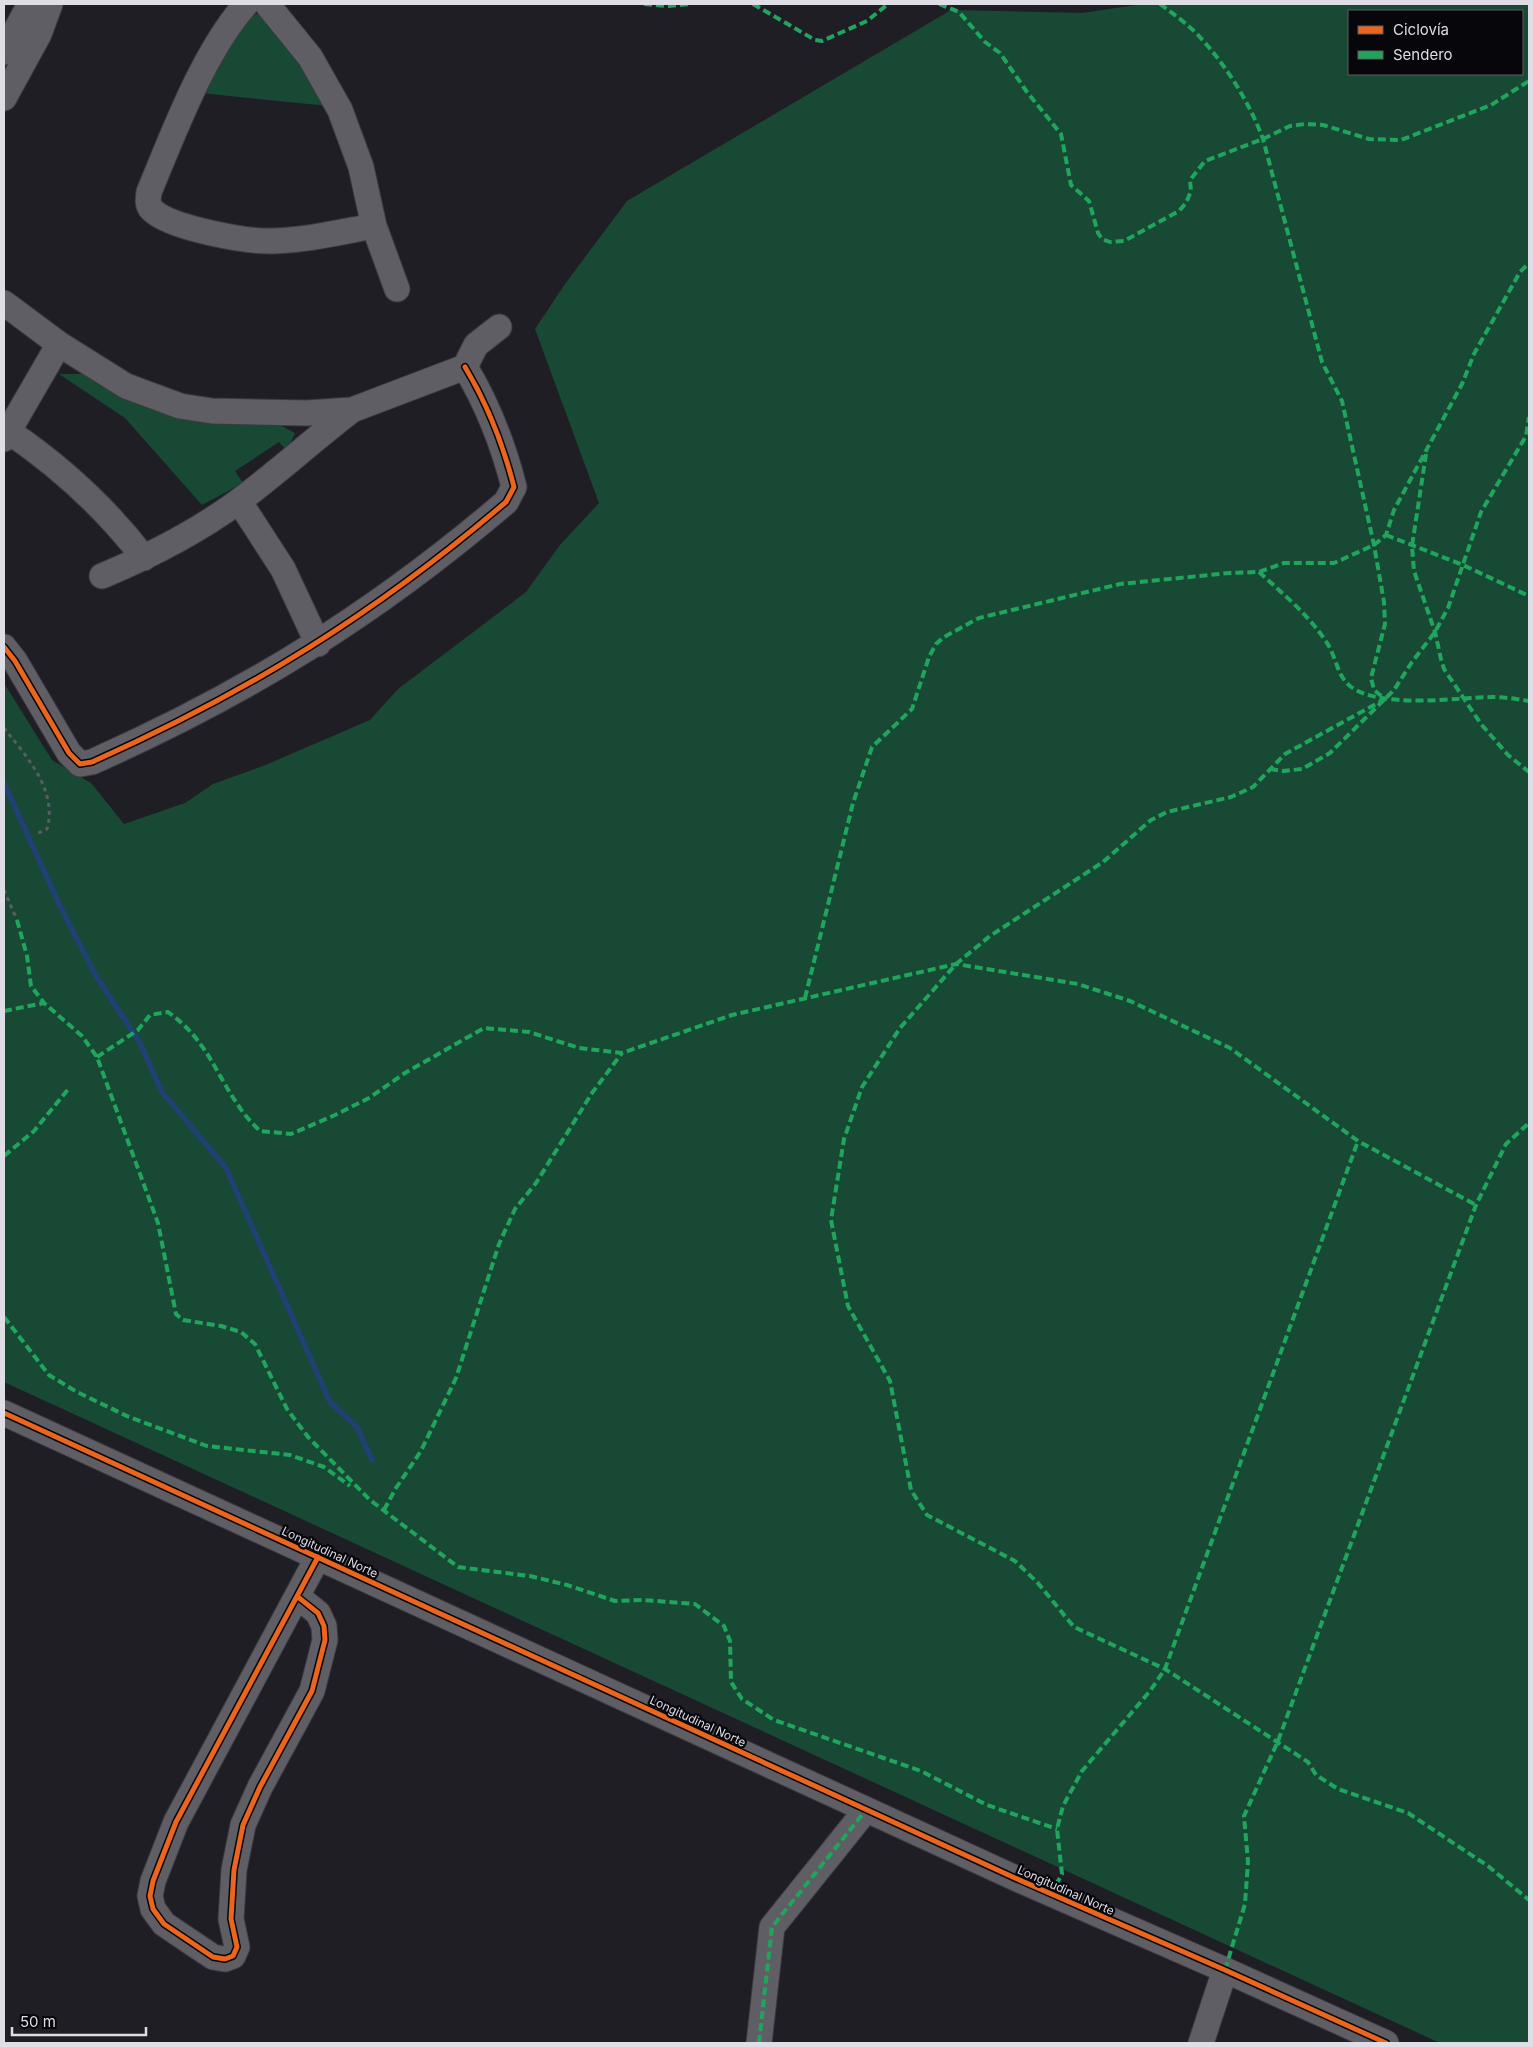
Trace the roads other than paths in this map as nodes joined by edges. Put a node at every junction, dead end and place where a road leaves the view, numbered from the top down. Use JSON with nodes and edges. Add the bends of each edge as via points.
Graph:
{"nodes":[{"id":1,"x":30,"y":4,"type":"edge"},
{"id":2,"x":50,"y":4,"type":"edge"},
{"id":3,"x":246,"y":4,"type":"edge"},
{"id":4,"x":268,"y":4,"type":"edge"},
{"id":5,"x":4,"y":52,"type":"edge"},
{"id":6,"x":4,"y":98,"type":"edge"},
{"id":7,"x":374,"y":226,"type":"junction"},
{"id":8,"x":397,"y":288,"type":"dead end"},
{"id":9,"x":4,"y":303,"type":"edge"},
{"id":10,"x":499,"y":327,"type":"dead end"},
{"id":11,"x":59,"y":344,"type":"junction"},
{"id":12,"x":465,"y":366,"type":"junction"},
{"id":13,"x":352,"y":410,"type":"junction"},
{"id":14,"x":283,"y":413,"type":"junction"},
{"id":15,"x":6,"y":435,"type":"edge"},
{"id":16,"x":297,"y":452,"type":"junction"},
{"id":17,"x":238,"y":501,"type":"junction"},
{"id":18,"x":144,"y":558,"type":"junction"},
{"id":19,"x":102,"y":576,"type":"dead end"},
{"id":20,"x":318,"y":644,"type":"junction"},
{"id":21,"x":4,"y":647,"type":"edge"},
{"id":22,"x":4,"y":1412,"type":"edge"},
{"id":23,"x":318,"y":1557,"type":"junction"},
{"id":24,"x":298,"y":1597,"type":"junction"},
{"id":25,"x":866,"y":1810,"type":"junction"},
{"id":26,"x":1225,"y":1970,"type":"junction"},
{"id":27,"x":759,"y":2043,"type":"edge"},
{"id":28,"x":1201,"y":2043,"type":"edge"},
{"id":29,"x":1386,"y":2043,"type":"edge"}],
"edges":[{"from":1,"to":5,"type":"street"},
{"from":2,"to":6,"type":"street","via":[[39,34]]},
{"from":3,"to":7,"type":"street","via":[[223,34],[181,118],[149,192],[151,209],[165,218],[208,232],[271,241]]},
{"from":4,"to":7,"type":"street","via":[[310,58],[340,110],[361,167]]},
{"from":7,"to":8,"type":"street"},
{"from":9,"to":11,"type":"street"},
{"from":10,"to":12,"type":"street","via":[[476,345]]},
{"from":11,"to":14,"type":"street","via":[[126,386],[180,406],[212,411]]},
{"from":11,"to":15,"type":"street"},
{"from":12,"to":13,"type":"street"},
{"from":12,"to":20,"type":"street","via":[[486,405],[514,487],[506,502],[423,570]]},
{"from":13,"to":14,"type":"street"},
{"from":13,"to":16,"type":"street"},
{"from":14,"to":16,"type":"street","via":[[292,416],[305,434]]},
{"from":15,"to":18,"type":"street","via":[[59,467],[82,487]]},
{"from":16,"to":17,"type":"street"},
{"from":17,"to":18,"type":"street"},
{"from":17,"to":20,"type":"street","via":[[283,569]]},
{"from":18,"to":19,"type":"street"},
{"from":20,"to":21,"type":"street","via":[[208,708],[92,762],[80,764],[69,753]]},
{"from":22,"to":23,"type":"street","name":"Longitudinal Norte"},
{"from":23,"to":24,"type":"street"},
{"from":23,"to":25,"type":"street","name":"Longitudinal Norte"},
{"from":24,"to":24,"type":"street","via":[[176,1822],[153,1882],[150,1896],[153,1909],[164,1924],[213,1957],[225,1959],[234,1956],[237,1947],[231,1919],[234,1870],[243,1826],[260,1787],[312,1691],[325,1640],[324,1626],[318,1613]]},
{"from":25,"to":26,"type":"street","name":"Longitudinal Norte"},
{"from":25,"to":27,"type":"street","via":[[772,1927]]},
{"from":26,"to":28,"type":"street"},
{"from":26,"to":29,"type":"street","name":"Longitudinal Norte"}]}
